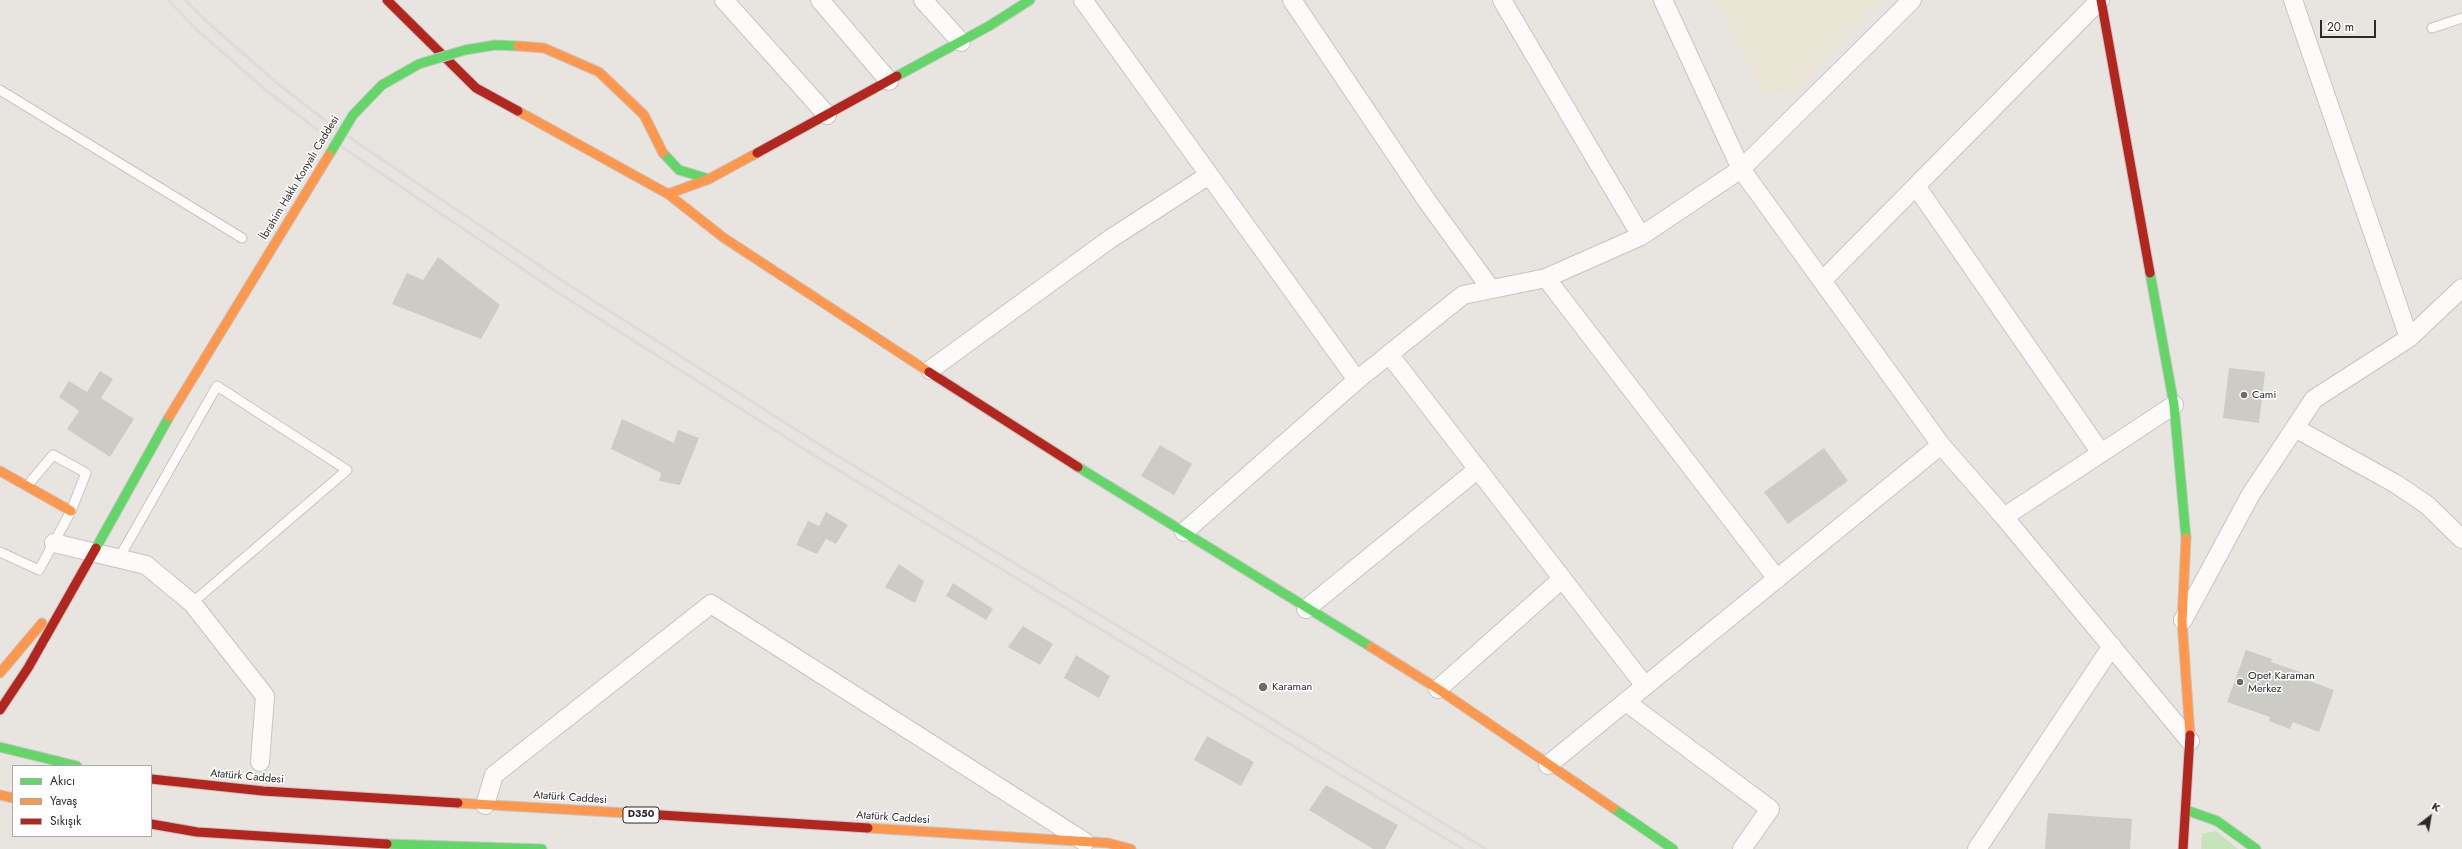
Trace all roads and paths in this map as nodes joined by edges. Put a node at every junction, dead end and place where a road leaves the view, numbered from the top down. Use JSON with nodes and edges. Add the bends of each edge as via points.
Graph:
{"nodes":[{"id":1,"x":387,"y":0,"type":"edge"},
{"id":2,"x":724,"y":0,"type":"edge"},
{"id":3,"x":820,"y":0,"type":"edge"},
{"id":4,"x":923,"y":0,"type":"edge"},
{"id":5,"x":1030,"y":0,"type":"edge"},
{"id":6,"x":1083,"y":0,"type":"edge"},
{"id":7,"x":1292,"y":0,"type":"edge"},
{"id":8,"x":1502,"y":0,"type":"edge"},
{"id":9,"x":1663,"y":0,"type":"edge"},
{"id":10,"x":1912,"y":0,"type":"edge"},
{"id":11,"x":2100,"y":0,"type":"edge"},
{"id":12,"x":2293,"y":0,"type":"edge"},
{"id":13,"x":2462,"y":18,"type":"edge"},
{"id":14,"x":2432,"y":28,"type":"dead end"},
{"id":15,"x":960,"y":42,"type":"junction"},
{"id":16,"x":889,"y":81,"type":"junction"},
{"id":17,"x":0,"y":90,"type":"edge"},
{"id":18,"x":827,"y":115,"type":"junction"},
{"id":19,"x":1741,"y":169,"type":"junction"},
{"id":20,"x":1209,"y":175,"type":"junction"},
{"id":21,"x":709,"y":179,"type":"junction"},
{"id":22,"x":1916,"y":186,"type":"junction"},
{"id":23,"x":668,"y":194,"type":"junction"},
{"id":24,"x":1641,"y":236,"type":"junction"},
{"id":25,"x":242,"y":238,"type":"dead end"},
{"id":26,"x":1546,"y":278,"type":"junction"},
{"id":27,"x":1822,"y":281,"type":"junction"},
{"id":28,"x":2462,"y":288,"type":"edge"},
{"id":29,"x":1491,"y":289,"type":"junction"},
{"id":30,"x":2409,"y":338,"type":"junction"},
{"id":31,"x":1389,"y":354,"type":"junction"},
{"id":32,"x":930,"y":370,"type":"junction"},
{"id":33,"x":1357,"y":380,"type":"junction"},
{"id":34,"x":2174,"y":405,"type":"junction"},
{"id":35,"x":2295,"y":428,"type":"junction"},
{"id":36,"x":1941,"y":445,"type":"junction"},
{"id":37,"x":2101,"y":453,"type":"junction"},
{"id":38,"x":1478,"y":469,"type":"junction"},
{"id":39,"x":0,"y":471,"type":"edge"},
{"id":40,"x":27,"y":486,"type":"junction"},
{"id":41,"x":71,"y":511,"type":"junction"},
{"id":42,"x":2004,"y":517,"type":"junction"},
{"id":43,"x":1184,"y":532,"type":"junction"},
{"id":44,"x":2462,"y":539,"type":"edge"},
{"id":45,"x":54,"y":543,"type":"junction"},
{"id":46,"x":0,"y":552,"type":"edge"},
{"id":47,"x":93,"y":552,"type":"junction"},
{"id":48,"x":119,"y":558,"type":"junction"},
{"id":49,"x":79,"y":578,"type":"junction"},
{"id":50,"x":1562,"y":579,"type":"junction"},
{"id":51,"x":1777,"y":579,"type":"junction"},
{"id":52,"x":192,"y":603,"type":"junction"},
{"id":53,"x":1306,"y":609,"type":"junction"},
{"id":54,"x":2182,"y":621,"type":"junction"},
{"id":55,"x":2112,"y":646,"type":"junction"},
{"id":56,"x":0,"y":672,"type":"edge"},
{"id":57,"x":1646,"y":686,"type":"junction"},
{"id":58,"x":1438,"y":689,"type":"junction"},
{"id":59,"x":1626,"y":702,"type":"junction"},
{"id":60,"x":0,"y":710,"type":"edge"},
{"id":61,"x":2190,"y":741,"type":"junction"},
{"id":62,"x":0,"y":747,"type":"edge"},
{"id":63,"x":260,"y":762,"type":"dead end"},
{"id":64,"x":73,"y":765,"type":"edge"},
{"id":65,"x":1548,"y":765,"type":"junction"},
{"id":66,"x":152,"y":779,"type":"edge"},
{"id":67,"x":0,"y":795,"type":"edge"},
{"id":68,"x":12,"y":798,"type":"edge"},
{"id":69,"x":485,"y":805,"type":"junction"},
{"id":70,"x":2186,"y":810,"type":"junction"},
{"id":71,"x":152,"y":824,"type":"edge"},
{"id":72,"x":1085,"y":842,"type":"junction"},
{"id":73,"x":365,"y":846,"type":"edge"},
{"id":74,"x":1106,"y":846,"type":"edge"},
{"id":75,"x":542,"y":849,"type":"edge"},
{"id":76,"x":1131,"y":849,"type":"edge"},
{"id":77,"x":1673,"y":849,"type":"edge"},
{"id":78,"x":1742,"y":849,"type":"edge"},
{"id":79,"x":1977,"y":849,"type":"edge"},
{"id":80,"x":2183,"y":849,"type":"edge"},
{"id":81,"x":2256,"y":849,"type":"edge"}],
"edges":[{"from":1,"to":23,"type":"main road","via":[[476,88]]},
{"from":2,"to":18,"type":"street"},
{"from":3,"to":16,"type":"street"},
{"from":4,"to":15,"type":"street"},
{"from":5,"to":15,"type":"main road"},
{"from":6,"to":20,"type":"street"},
{"from":7,"to":29,"type":"street","via":[[1427,200]]},
{"from":8,"to":24,"type":"street"},
{"from":9,"to":19,"type":"street"},
{"from":10,"to":19,"type":"street"},
{"from":11,"to":22,"type":"street"},
{"from":11,"to":34,"type":"main road"},
{"from":12,"to":30,"type":"street"},
{"from":13,"to":14,"type":"lane"},
{"from":15,"to":16,"type":"main road"},
{"from":16,"to":18,"type":"main road"},
{"from":17,"to":25,"type":"lane"},
{"from":18,"to":21,"type":"main road"},
{"from":19,"to":24,"type":"street"},
{"from":19,"to":27,"type":"street"},
{"from":20,"to":32,"type":"street","via":[[1110,239]]},
{"from":20,"to":33,"type":"street"},
{"from":21,"to":23,"type":"main road"},
{"from":21,"to":47,"type":"main road","name":"İbrahim Hakkı Konyalı Caddesi","bridge":true,"via":[[679,170],[663,152],[644,115],[599,72],[544,48],[495,45],[465,50],[419,64],[382,85],[353,115],[169,417]]},
{"from":22,"to":27,"type":"street"},
{"from":22,"to":37,"type":"street"},
{"from":23,"to":32,"type":"main road","via":[[724,238]]},
{"from":24,"to":26,"type":"street"},
{"from":26,"to":29,"type":"street"},
{"from":26,"to":51,"type":"street"},
{"from":27,"to":36,"type":"street"},
{"from":28,"to":30,"type":"street"},
{"from":29,"to":31,"type":"street","via":[[1463,295]]},
{"from":30,"to":35,"type":"street","via":[[2314,400]]},
{"from":31,"to":33,"type":"street"},
{"from":31,"to":38,"type":"street"},
{"from":32,"to":43,"type":"main road","via":[[1050,450]]},
{"from":33,"to":43,"type":"street"},
{"from":34,"to":37,"type":"street"},
{"from":34,"to":54,"type":"main road","via":[[2186,536]]},
{"from":35,"to":44,"type":"street","via":[[2396,484],[2427,505]]},
{"from":35,"to":54,"type":"street","via":[[2251,494]]},
{"from":36,"to":42,"type":"street"},
{"from":36,"to":51,"type":"street"},
{"from":37,"to":42,"type":"street"},
{"from":38,"to":50,"type":"street"},
{"from":38,"to":53,"type":"street"},
{"from":39,"to":40,"type":"main road"},
{"from":40,"to":41,"type":"main road"},
{"from":40,"to":41,"type":"lane","via":[[53,455],[86,472]]},
{"from":41,"to":45,"type":"lane"},
{"from":42,"to":55,"type":"street"},
{"from":43,"to":53,"type":"main road"},
{"from":45,"to":46,"type":"lane","via":[[39,570]]},
{"from":45,"to":47,"type":"street"},
{"from":47,"to":48,"type":"street"},
{"from":47,"to":49,"type":"main road","name":"İbrahim Hakkı Konyalı Caddesi"},
{"from":48,"to":52,"type":"street","via":[[146,565]]},
{"from":48,"to":52,"type":"lane","via":[[217,386],[347,470]]},
{"from":49,"to":56,"type":"main road"},
{"from":49,"to":60,"type":"main road","via":[[28,668]]},
{"from":50,"to":57,"type":"street"},
{"from":50,"to":58,"type":"street"},
{"from":51,"to":57,"type":"street"},
{"from":52,"to":63,"type":"street","via":[[265,696]]},
{"from":53,"to":58,"type":"main road"},
{"from":54,"to":61,"type":"main road"},
{"from":55,"to":61,"type":"street"},
{"from":55,"to":79,"type":"street"},
{"from":57,"to":59,"type":"street"},
{"from":58,"to":65,"type":"main road"},
{"from":59,"to":65,"type":"street"},
{"from":59,"to":78,"type":"street","via":[[1770,809]]},
{"from":61,"to":70,"type":"main road"},
{"from":62,"to":64,"type":"main road"},
{"from":65,"to":77,"type":"main road"},
{"from":66,"to":69,"type":"main road","name":"Atatürk Caddesi","number":"D350","via":[[263,791]]},
{"from":67,"to":68,"type":"main road"},
{"from":69,"to":72,"type":"main road","name":"Atatürk Caddesi","number":"D350"},
{"from":69,"to":72,"type":"street","via":[[494,775],[711,604]]},
{"from":70,"to":80,"type":"main road"},
{"from":70,"to":81,"type":"main road","via":[[2217,821]]},
{"from":71,"to":73,"type":"main road","via":[[197,832]]},
{"from":72,"to":74,"type":"main road","name":"Atatürk Caddesi","number":"D350"},
{"from":73,"to":75,"type":"main road"},
{"from":74,"to":76,"type":"main road","name":"Atatürk Caddesi","number":"D350"}]}
